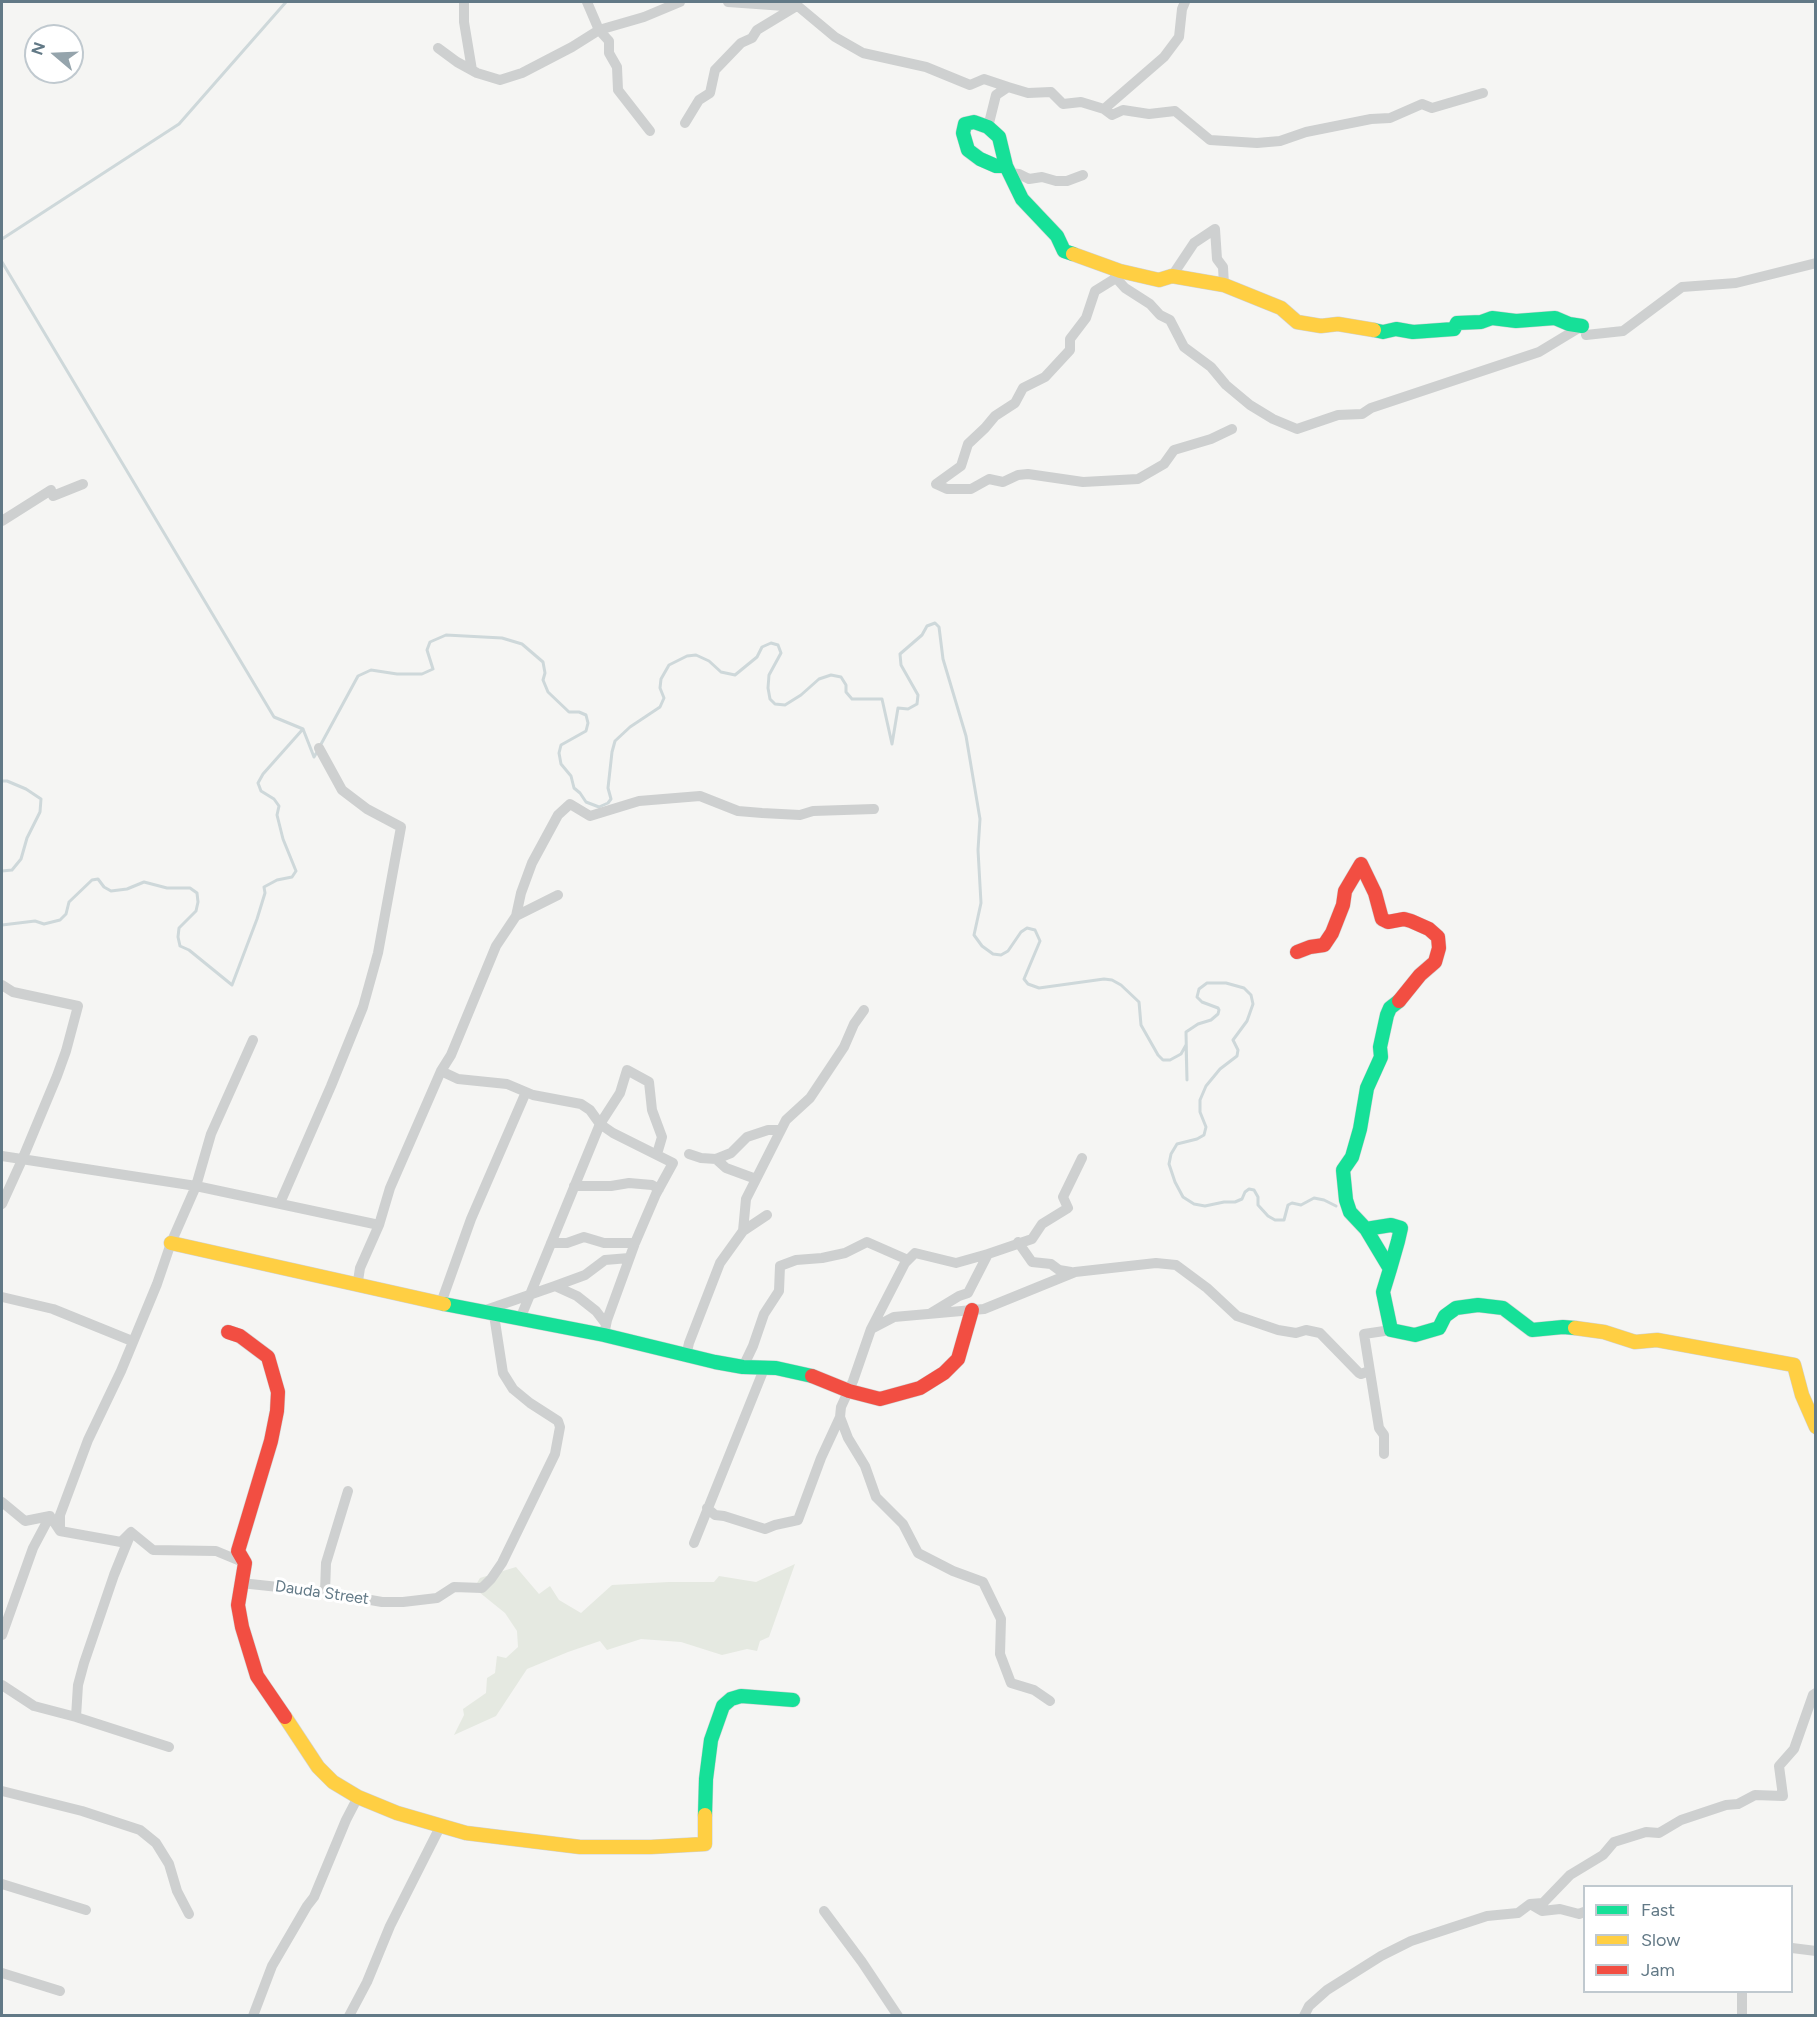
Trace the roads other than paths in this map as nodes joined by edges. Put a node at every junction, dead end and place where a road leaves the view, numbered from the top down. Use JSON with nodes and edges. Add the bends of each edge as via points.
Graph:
{"nodes":[{"id":1,"x":464,"y":2,"type":"edge"},
{"id":2,"x":587,"y":2,"type":"edge"},
{"id":3,"x":655,"y":2,"type":"edge"},
{"id":4,"x":680,"y":2,"type":"edge"},
{"id":5,"x":728,"y":2,"type":"edge"},
{"id":6,"x":1185,"y":2,"type":"edge"},
{"id":7,"x":797,"y":5,"type":"edge"},
{"id":8,"x":668,"y":8,"type":"junction"},
{"id":9,"x":599,"y":30,"type":"junction"},
{"id":10,"x":1008,"y":87,"type":"junction"},
{"id":11,"x":1483,"y":93,"type":"dead end"},
{"id":12,"x":1104,"y":110,"type":"junction"},
{"id":13,"x":685,"y":123,"type":"dead end"},
{"id":14,"x":988,"y":127,"type":"junction"},
{"id":15,"x":650,"y":131,"type":"dead end"},
{"id":16,"x":1008,"y":170,"type":"junction"},
{"id":17,"x":1083,"y":175,"type":"dead end"},
{"id":18,"x":1815,"y":263,"type":"edge"},
{"id":19,"x":1116,"y":272,"type":"junction"},
{"id":20,"x":1172,"y":276,"type":"junction"},
{"id":21,"x":1224,"y":285,"type":"junction"},
{"id":22,"x":1584,"y":331,"type":"junction"},
{"id":23,"x":1232,"y":429,"type":"dead end"},
{"id":24,"x":84,"y":484,"type":"dead end"},
{"id":25,"x":2,"y":521,"type":"edge"},
{"id":26,"x":319,"y":748,"type":"dead end"},
{"id":27,"x":874,"y":809,"type":"dead end"},
{"id":28,"x":558,"y":895,"type":"dead end"},
{"id":29,"x":516,"y":916,"type":"junction"},
{"id":30,"x":1297,"y":952,"type":"dead end"},
{"id":31,"x":3,"y":991,"type":"edge"},
{"id":32,"x":864,"y":1010,"type":"dead end"},
{"id":33,"x":253,"y":1040,"type":"dead end"},
{"id":34,"x":441,"y":1071,"type":"junction"},
{"id":35,"x":526,"y":1092,"type":"junction"},
{"id":36,"x":600,"y":1124,"type":"junction"},
{"id":37,"x":781,"y":1130,"type":"junction"},
{"id":38,"x":657,"y":1154,"type":"junction"},
{"id":39,"x":689,"y":1154,"type":"dead end"},
{"id":40,"x":2,"y":1156,"type":"edge"},
{"id":41,"x":1082,"y":1158,"type":"dead end"},
{"id":42,"x":716,"y":1159,"type":"junction"},
{"id":43,"x":22,"y":1160,"type":"junction"},
{"id":44,"x":756,"y":1179,"type":"junction"},
{"id":45,"x":196,"y":1186,"type":"junction"},
{"id":46,"x":574,"y":1186,"type":"junction"},
{"id":47,"x":659,"y":1189,"type":"junction"},
{"id":48,"x":280,"y":1203,"type":"junction"},
{"id":49,"x":2,"y":1204,"type":"edge"},
{"id":50,"x":767,"y":1215,"type":"dead end"},
{"id":51,"x":379,"y":1225,"type":"junction"},
{"id":52,"x":1366,"y":1229,"type":"junction"},
{"id":53,"x":743,"y":1231,"type":"junction"},
{"id":54,"x":1018,"y":1242,"type":"junction"},
{"id":55,"x":171,"y":1243,"type":"junction"},
{"id":56,"x":551,"y":1243,"type":"junction"},
{"id":57,"x":635,"y":1243,"type":"junction"},
{"id":58,"x":988,"y":1254,"type":"junction"},
{"id":59,"x":629,"y":1258,"type":"junction"},
{"id":60,"x":908,"y":1260,"type":"junction"},
{"id":61,"x":1390,"y":1269,"type":"junction"},
{"id":62,"x":1075,"y":1272,"type":"junction"},
{"id":63,"x":555,"y":1286,"type":"junction"},
{"id":64,"x":363,"y":1287,"type":"junction"},
{"id":65,"x":529,"y":1294,"type":"junction"},
{"id":66,"x":2,"y":1297,"type":"edge"},
{"id":67,"x":441,"y":1303,"type":"junction"},
{"id":68,"x":972,"y":1310,"type":"junction"},
{"id":69,"x":479,"y":1312,"type":"junction"},
{"id":70,"x":930,"y":1313,"type":"junction"},
{"id":71,"x":494,"y":1315,"type":"junction"},
{"id":72,"x":520,"y":1319,"type":"junction"},
{"id":73,"x":605,"y":1329,"type":"junction"},
{"id":74,"x":871,"y":1329,"type":"junction"},
{"id":75,"x":1391,"y":1330,"type":"junction"},
{"id":76,"x":228,"y":1332,"type":"dead end"},
{"id":77,"x":132,"y":1341,"type":"junction"},
{"id":78,"x":686,"y":1356,"type":"junction"},
{"id":79,"x":743,"y":1367,"type":"junction"},
{"id":80,"x":764,"y":1369,"type":"junction"},
{"id":81,"x":1369,"y":1371,"type":"junction"},
{"id":82,"x":849,"y":1391,"type":"junction"},
{"id":83,"x":840,"y":1417,"type":"junction"},
{"id":84,"x":1815,"y":1427,"type":"edge"},
{"id":85,"x":1384,"y":1454,"type":"dead end"},
{"id":86,"x":348,"y":1491,"type":"dead end"},
{"id":87,"x":2,"y":1502,"type":"edge"},
{"id":88,"x":707,"y":1508,"type":"junction"},
{"id":89,"x":50,"y":1516,"type":"junction"},
{"id":90,"x":60,"y":1531,"type":"junction"},
{"id":91,"x":131,"y":1532,"type":"junction"},
{"id":92,"x":694,"y":1543,"type":"dead end"},
{"id":93,"x":245,"y":1563,"type":"junction"},
{"id":94,"x":242,"y":1583,"type":"junction"},
{"id":95,"x":325,"y":1592,"type":"junction"},
{"id":96,"x":2,"y":1635,"type":"edge"},
{"id":97,"x":2,"y":1685,"type":"edge"},
{"id":98,"x":1815,"y":1693,"type":"edge"},
{"id":99,"x":793,"y":1700,"type":"dead end"},
{"id":100,"x":1050,"y":1701,"type":"dead end"},
{"id":101,"x":76,"y":1717,"type":"junction"},
{"id":102,"x":169,"y":1747,"type":"dead end"},
{"id":103,"x":2,"y":1791,"type":"edge"},
{"id":104,"x":358,"y":1797,"type":"junction"},
{"id":105,"x":440,"y":1827,"type":"junction"},
{"id":106,"x":2,"y":1884,"type":"edge"},
{"id":107,"x":1530,"y":1904,"type":"junction"},
{"id":108,"x":86,"y":1910,"type":"dead end"},
{"id":109,"x":824,"y":1911,"type":"dead end"},
{"id":110,"x":1583,"y":1912,"type":"edge"},
{"id":111,"x":189,"y":1914,"type":"dead end"},
{"id":112,"x":1793,"y":1948,"type":"edge"},
{"id":113,"x":1815,"y":1951,"type":"edge"},
{"id":114,"x":2,"y":1973,"type":"edge"},
{"id":115,"x":60,"y":1991,"type":"dead end"},
{"id":116,"x":1742,"y":1993,"type":"edge"},
{"id":117,"x":253,"y":2016,"type":"edge"},
{"id":118,"x":349,"y":2016,"type":"edge"},
{"id":119,"x":898,"y":2016,"type":"edge"},
{"id":120,"x":1304,"y":2016,"type":"edge"},
{"id":121,"x":1742,"y":2016,"type":"edge"}],
"edges":[{"from":1,"to":9,"type":"street","via":[[472,70],[500,80],[532,68]]},
{"from":2,"to":9,"type":"street"},
{"from":3,"to":8,"type":"street"},
{"from":4,"to":8,"type":"street"},
{"from":5,"to":7,"type":"street"},
{"from":6,"to":12,"type":"street","via":[[1179,37],[1164,57]]},
{"from":7,"to":10,"type":"street","via":[[835,37],[863,53],[926,66],[970,85],[984,79]]},
{"from":7,"to":13,"type":"street","via":[[741,43],[716,70],[710,93],[699,100]]},
{"from":8,"to":9,"type":"street"},
{"from":9,"to":15,"type":"street","via":[[609,41],[609,53],[617,66],[618,90]]},
{"from":10,"to":12,"type":"street","via":[[1028,93],[1051,92],[1063,104],[1081,102]]},
{"from":10,"to":14,"type":"street","via":[[996,95]]},
{"from":11,"to":12,"type":"street","via":[[1432,108],[1422,104],[1390,118],[1306,132],[1280,141],[1210,140],[1176,111],[1149,114],[1123,110],[1112,115]]},
{"from":14,"to":16,"type":"street","via":[[999,137]]},
{"from":14,"to":16,"type":"street","via":[[974,122],[965,124],[963,133],[968,150]]},
{"from":16,"to":17,"type":"street","via":[[1029,179],[1042,177],[1056,182]]},
{"from":16,"to":19,"type":"street","via":[[1022,199],[1057,236],[1064,251]]},
{"from":18,"to":22,"type":"street","via":[[1736,283],[1682,287],[1623,331]]},
{"from":19,"to":20,"type":"street","via":[[1159,279]]},
{"from":19,"to":22,"type":"street","via":[[1125,288],[1170,320],[1184,347],[1211,367],[1226,385],[1265,415],[1298,429],[1338,415],[1362,414],[1539,352]]},
{"from":19,"to":23,"type":"street","via":[[1095,291],[1086,318],[1070,339],[1070,350],[1045,377],[1023,388],[1015,403],[995,416],[968,444],[961,466],[932,484],[947,489],[971,489],[989,479],[1003,482],[1028,474],[1083,482],[1138,479],[1164,464],[1174,450]]},
{"from":20,"to":21,"type":"street"},
{"from":20,"to":21,"type":"street","via":[[1194,243],[1215,229]]},
{"from":21,"to":22,"type":"street","via":[[1281,308],[1297,322],[1321,326],[1338,324],[1383,332],[1413,332],[1454,329],[1457,323],[1492,318],[1555,318]]},
{"from":24,"to":25,"type":"street","via":[[53,496],[51,490]]},
{"from":26,"to":48,"type":"street","via":[[342,790],[401,827],[378,953],[363,1007]]},
{"from":27,"to":29,"type":"street","via":[[800,815],[762,813],[738,811],[700,796],[639,801],[590,816],[570,804],[558,815],[532,863]]},
{"from":28,"to":29,"type":"street"},
{"from":29,"to":34,"type":"street","via":[[496,946]]},
{"from":30,"to":52,"type":"street","via":[[1324,945],[1343,905],[1345,891],[1361,864],[1382,919],[1411,921],[1429,928],[1438,937],[1435,962],[1390,1008],[1381,1057],[1367,1088],[1360,1129],[1344,1170],[1350,1212]]},
{"from":31,"to":43,"type":"street","via":[[78,1006],[66,1051]]},
{"from":32,"to":37,"type":"street","via":[[810,1098],[786,1120]]},
{"from":33,"to":45,"type":"street","via":[[211,1134]]},
{"from":34,"to":35,"type":"street","via":[[458,1079],[507,1084]]},
{"from":34,"to":51,"type":"street","via":[[398,1169]]},
{"from":35,"to":36,"type":"street","via":[[580,1104]]},
{"from":35,"to":67,"type":"street","via":[[471,1219]]},
{"from":36,"to":38,"type":"street"},
{"from":36,"to":38,"type":"street","via":[[620,1093],[627,1070],[649,1082],[652,1110],[662,1137]]},
{"from":36,"to":46,"type":"street"},
{"from":37,"to":42,"type":"street","via":[[747,1137],[731,1153]]},
{"from":37,"to":44,"type":"street"},
{"from":38,"to":47,"type":"street","via":[[674,1163]]},
{"from":39,"to":42,"type":"street"},
{"from":40,"to":43,"type":"street"},
{"from":41,"to":54,"type":"street","via":[[1063,1197],[1068,1208],[1041,1224],[1032,1239]]},
{"from":42,"to":44,"type":"street","via":[[726,1168]]},
{"from":43,"to":45,"type":"street"},
{"from":43,"to":49,"type":"street"},
{"from":44,"to":53,"type":"street","via":[[746,1199]]},
{"from":45,"to":48,"type":"street"},
{"from":45,"to":55,"type":"street"},
{"from":46,"to":47,"type":"street","via":[[629,1183]]},
{"from":46,"to":56,"type":"street"},
{"from":47,"to":57,"type":"street"},
{"from":48,"to":51,"type":"street"},
{"from":50,"to":53,"type":"street"},
{"from":51,"to":64,"type":"street","via":[[360,1268],[357,1281]]},
{"from":52,"to":61,"type":"street"},
{"from":52,"to":61,"type":"street","via":[[1391,1225],[1401,1228]]},
{"from":53,"to":78,"type":"street","via":[[720,1263]]},
{"from":54,"to":58,"type":"street"},
{"from":54,"to":62,"type":"street","via":[[1032,1262]]},
{"from":55,"to":64,"type":"street"},
{"from":55,"to":77,"type":"street"},
{"from":56,"to":57,"type":"street","via":[[584,1238],[604,1243]]},
{"from":56,"to":65,"type":"street"},
{"from":57,"to":59,"type":"street"},
{"from":58,"to":60,"type":"street","via":[[956,1263],[915,1253]]},
{"from":58,"to":70,"type":"street","via":[[968,1293]]},
{"from":59,"to":63,"type":"street","via":[[605,1260],[585,1275]]},
{"from":59,"to":73,"type":"street"},
{"from":60,"to":74,"type":"street"},
{"from":60,"to":79,"type":"street","via":[[867,1242],[845,1253],[780,1266],[780,1291],[765,1314]]},
{"from":61,"to":75,"type":"street","via":[[1383,1292]]},
{"from":62,"to":68,"type":"street","via":[[1001,1303]]},
{"from":62,"to":81,"type":"street","via":[[1156,1263],[1176,1265],[1237,1316],[1278,1330],[1320,1333],[1359,1373]]},
{"from":63,"to":65,"type":"street"},
{"from":63,"to":73,"type":"street","via":[[596,1311]]},
{"from":64,"to":67,"type":"street"},
{"from":65,"to":69,"type":"street"},
{"from":65,"to":72,"type":"street"},
{"from":66,"to":77,"type":"street","via":[[53,1309]]},
{"from":67,"to":69,"type":"street"},
{"from":68,"to":70,"type":"street"},
{"from":68,"to":82,"type":"street","via":[[958,1359],[945,1373],[920,1388],[880,1399]]},
{"from":69,"to":71,"type":"street"},
{"from":70,"to":74,"type":"street","via":[[894,1317]]},
{"from":71,"to":72,"type":"street"},
{"from":71,"to":95,"type":"street","name":"Dauda Street","via":[[503,1373],[513,1389],[558,1421],[560,1427],[555,1454],[502,1563],[482,1588],[454,1587],[437,1598],[382,1602]]},
{"from":72,"to":73,"type":"street"},
{"from":73,"to":78,"type":"street"},
{"from":74,"to":82,"type":"street"},
{"from":75,"to":81,"type":"street","via":[[1364,1334]]},
{"from":75,"to":84,"type":"street","via":[[1415,1335],[1439,1328],[1444,1316],[1456,1308],[1478,1305],[1503,1308],[1532,1330],[1563,1327],[1604,1332],[1635,1342],[1657,1340],[1794,1365]]},
{"from":76,"to":93,"type":"street","via":[[268,1357],[278,1392],[271,1441],[238,1551]]},
{"from":77,"to":90,"type":"street","via":[[88,1440],[60,1515]]},
{"from":78,"to":79,"type":"street"},
{"from":79,"to":80,"type":"street"},
{"from":80,"to":82,"type":"street","via":[[821,1378]]},
{"from":80,"to":88,"type":"street"},
{"from":81,"to":85,"type":"street","via":[[1379,1428],[1384,1435]]},
{"from":82,"to":83,"type":"street"},
{"from":83,"to":88,"type":"street","via":[[798,1520],[765,1529],[715,1515]]},
{"from":83,"to":100,"type":"street","via":[[876,1497],[903,1524],[918,1553],[983,1582],[1001,1619],[1000,1654],[1011,1683],[1034,1690]]},
{"from":86,"to":95,"type":"street","via":[[326,1563]]},
{"from":87,"to":89,"type":"street","via":[[25,1521]]},
{"from":88,"to":92,"type":"street"},
{"from":89,"to":90,"type":"street"},
{"from":89,"to":96,"type":"street","via":[[33,1548]]},
{"from":90,"to":91,"type":"street","via":[[121,1542]]},
{"from":91,"to":93,"type":"street","via":[[153,1550],[216,1551]]},
{"from":91,"to":101,"type":"street","via":[[84,1663]]},
{"from":93,"to":94,"type":"street"},
{"from":94,"to":95,"type":"street","name":"Dauda Street"},
{"from":94,"to":104,"type":"street","via":[[238,1605],[256,1676],[318,1767]]},
{"from":97,"to":101,"type":"street","via":[[34,1706]]},
{"from":98,"to":107,"type":"street","via":[[1794,1749],[1779,1766],[1782,1796],[1755,1795],[1738,1804],[1681,1820],[1659,1833],[1646,1832],[1614,1842],[1603,1855],[1564,1881],[1543,1903]]},
{"from":99,"to":105,"type":"street","via":[[741,1696],[723,1706],[711,1740],[705,1844],[580,1847]]},
{"from":101,"to":102,"type":"street"},
{"from":103,"to":111,"type":"street","via":[[140,1830],[156,1843],[169,1864]]},
{"from":104,"to":105,"type":"street"},
{"from":104,"to":117,"type":"street","via":[[314,1897],[272,1966]]},
{"from":105,"to":118,"type":"street"},
{"from":106,"to":108,"type":"street"},
{"from":107,"to":110,"type":"street","via":[[1542,1911]]},
{"from":107,"to":120,"type":"street","via":[[1518,1913],[1487,1916],[1411,1941],[1327,1990]]},
{"from":109,"to":119,"type":"street"},
{"from":112,"to":113,"type":"street"},
{"from":114,"to":115,"type":"street"},
{"from":116,"to":121,"type":"street"}]}
